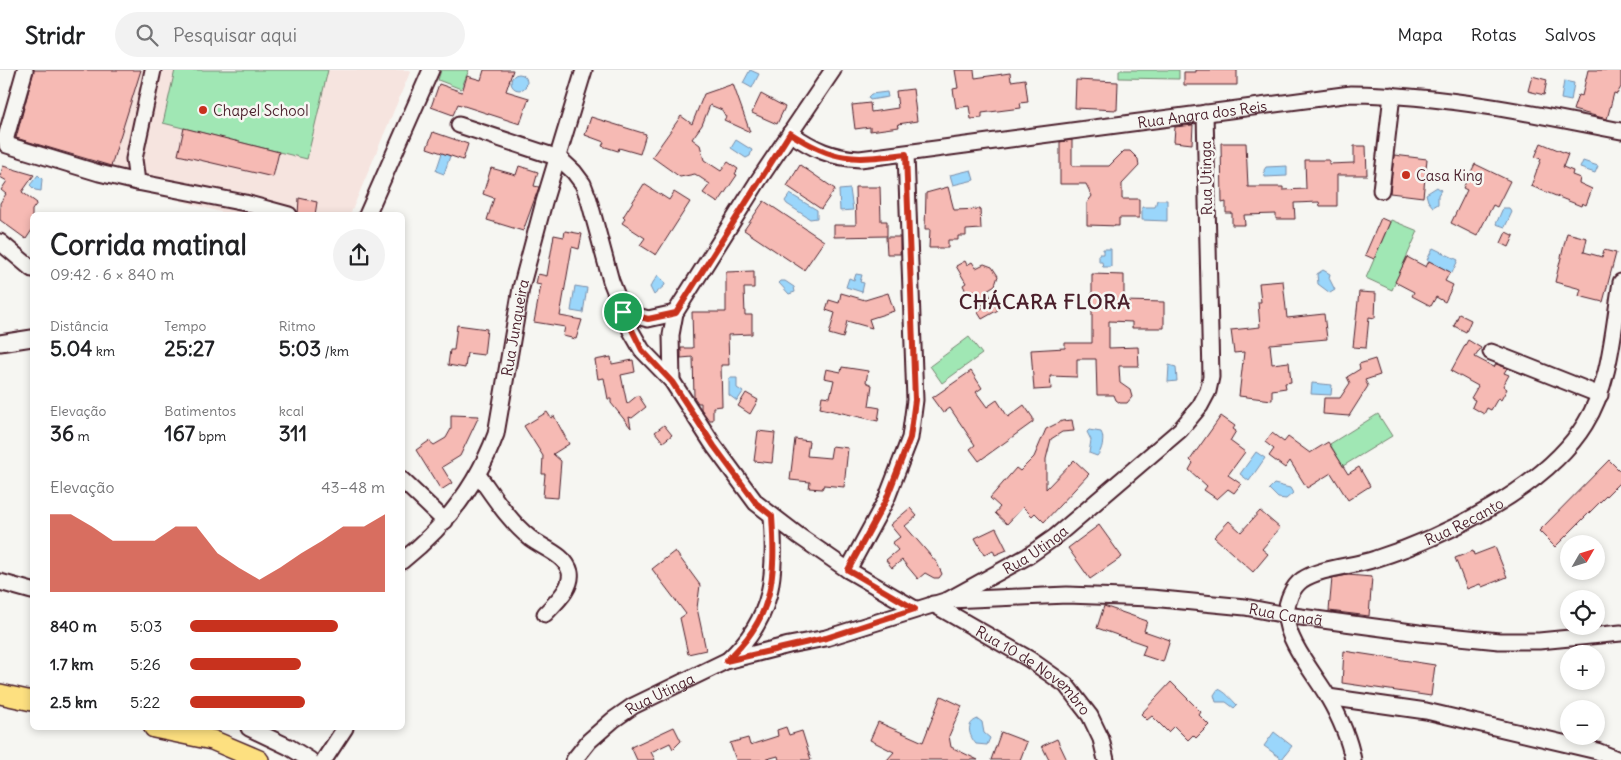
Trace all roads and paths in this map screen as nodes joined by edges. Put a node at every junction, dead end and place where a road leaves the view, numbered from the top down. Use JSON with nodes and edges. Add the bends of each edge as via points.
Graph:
{"nodes":[{"id":1,"x":25,"y":70,"type":"edge"},
{"id":2,"x":153,"y":70,"type":"edge"},
{"id":3,"x":432,"y":70,"type":"edge"},
{"id":4,"x":584,"y":70,"type":"edge"},
{"id":5,"x":833,"y":70,"type":"edge"},
{"id":6,"x":1392,"y":95,"type":"junction"},
{"id":7,"x":1205,"y":113,"type":"junction"},
{"id":8,"x":459,"y":125,"type":"dead end"},
{"id":9,"x":1621,"y":131,"type":"edge"},
{"id":10,"x":790,"y":133,"type":"junction"},
{"id":11,"x":906,"y":154,"type":"junction"},
{"id":12,"x":559,"y":158,"type":"junction"},
{"id":13,"x":138,"y":182,"type":"junction"},
{"id":14,"x":1381,"y":190,"type":"dead end"},
{"id":15,"x":278,"y":212,"type":"edge"},
{"id":16,"x":368,"y":212,"type":"edge"},
{"id":17,"x":0,"y":242,"type":"edge"},
{"id":18,"x":30,"y":267,"type":"edge"},
{"id":19,"x":1621,"y":282,"type":"edge"},
{"id":20,"x":623,"y":312,"type":"junction"},
{"id":21,"x":676,"y":313,"type":"junction"},
{"id":22,"x":30,"y":338,"type":"edge"},
{"id":23,"x":0,"y":343,"type":"edge"},
{"id":24,"x":1491,"y":352,"type":"dead end"},
{"id":25,"x":672,"y":382,"type":"junction"},
{"id":26,"x":1600,"y":395,"type":"junction"},
{"id":27,"x":479,"y":476,"type":"junction"},
{"id":28,"x":405,"y":483,"type":"edge"},
{"id":29,"x":772,"y":516,"type":"junction"},
{"id":30,"x":445,"y":521,"type":"junction"},
{"id":31,"x":405,"y":558,"type":"edge"},
{"id":32,"x":848,"y":570,"type":"junction"},
{"id":33,"x":0,"y":582,"type":"edge"},
{"id":34,"x":30,"y":591,"type":"edge"},
{"id":35,"x":948,"y":600,"type":"junction"},
{"id":36,"x":933,"y":604,"type":"junction"},
{"id":37,"x":915,"y":609,"type":"junction"},
{"id":38,"x":545,"y":614,"type":"dead end"},
{"id":39,"x":1286,"y":615,"type":"junction"},
{"id":40,"x":1621,"y":633,"type":"edge"},
{"id":41,"x":726,"y":661,"type":"junction"},
{"id":42,"x":0,"y":694,"type":"edge"},
{"id":43,"x":1328,"y":697,"type":"junction"},
{"id":44,"x":30,"y":701,"type":"edge"},
{"id":45,"x":164,"y":730,"type":"edge"},
{"id":46,"x":254,"y":730,"type":"edge"},
{"id":47,"x":345,"y":730,"type":"edge"},
{"id":48,"x":259,"y":760,"type":"edge"},
{"id":49,"x":310,"y":760,"type":"edge"},
{"id":50,"x":324,"y":760,"type":"edge"},
{"id":51,"x":574,"y":760,"type":"edge"},
{"id":52,"x":1106,"y":760,"type":"edge"},
{"id":53,"x":1353,"y":760,"type":"edge"},
{"id":54,"x":1619,"y":760,"type":"edge"}],
"edges":[{"from":1,"to":13,"type":"street","via":[[6,138],[7,145]]},
{"from":2,"to":13,"type":"street","via":[[134,159]]},
{"from":3,"to":16,"type":"street"},
{"from":4,"to":12,"type":"street","name":"Rua Junqueira"},
{"from":5,"to":10,"type":"street"},
{"from":6,"to":7,"type":"street","name":"Rua Angra dos Reis","via":[[1351,94]]},
{"from":6,"to":9,"type":"street","name":"Rua Angra dos Reis","via":[[1522,112]]},
{"from":6,"to":14,"type":"street"},
{"from":7,"to":11,"type":"street","name":"Rua Angra dos Reis"},
{"from":7,"to":35,"type":"street","name":"Rua Utinga","via":[[1211,366],[1208,391],[1200,406],[1161,446],[1055,537],[1028,556]]},
{"from":8,"to":12,"type":"street"},
{"from":10,"to":11,"type":"street","name":"Rua Angra dos Reis","via":[[812,148],[841,158]]},
{"from":10,"to":21,"type":"street"},
{"from":11,"to":32,"type":"street","via":[[915,400],[910,438],[886,500]]},
{"from":12,"to":20,"type":"street","via":[[583,184]]},
{"from":12,"to":27,"type":"street","name":"Rua Junqueira","via":[[522,288],[496,434]]},
{"from":13,"to":15,"type":"street"},
{"from":17,"to":18,"type":"street"},
{"from":19,"to":26,"type":"street","name":"Rua Recanto"},
{"from":20,"to":21,"type":"street","via":[[648,319]]},
{"from":20,"to":25,"type":"street","via":[[642,350]]},
{"from":21,"to":25,"type":"street","via":[[671,335]]},
{"from":22,"to":23,"type":"street"},
{"from":24,"to":26,"type":"street"},
{"from":25,"to":29,"type":"street","via":[[727,465],[756,503]]},
{"from":26,"to":39,"type":"street","name":"Rua Recanto","via":[[1586,424],[1562,453],[1508,497],[1421,542],[1302,580],[1289,598]]},
{"from":27,"to":30,"type":"street","name":"Rua Junqueira"},
{"from":27,"to":38,"type":"street","via":[[518,528],[564,562],[569,570],[568,583],[561,597]]},
{"from":28,"to":30,"type":"street"},
{"from":29,"to":32,"type":"street"},
{"from":29,"to":41,"type":"street","via":[[772,588],[765,612],[742,647]]},
{"from":30,"to":31,"type":"street","name":"Rua Junqueira"},
{"from":32,"to":37,"type":"street"},
{"from":33,"to":34,"type":"street"},
{"from":35,"to":36,"type":"street","name":"Rua Utinga"},
{"from":35,"to":39,"type":"street","name":"Rua Canaã","via":[[1067,595],[1151,598],[1245,607]]},
{"from":36,"to":37,"type":"street","name":"Rua Utinga"},
{"from":36,"to":52,"type":"street","name":"Rua 10 de Novembro","via":[[1066,684],[1090,716]]},
{"from":37,"to":41,"type":"street","name":"Rua Utinga","via":[[826,638]]},
{"from":39,"to":40,"type":"street","name":"Rua Canaã","via":[[1499,641]]},
{"from":39,"to":43,"type":"street","via":[[1290,632]]},
{"from":41,"to":51,"type":"street","name":"Rua Utinga","via":[[633,706],[589,741]]},
{"from":42,"to":44,"type":"main road"},
{"from":43,"to":53,"type":"street","via":[[1342,725]]},
{"from":43,"to":54,"type":"street","via":[[1426,711],[1597,751]]},
{"from":45,"to":48,"type":"main road","via":[[212,740]]},
{"from":46,"to":49,"type":"street"},
{"from":47,"to":50,"type":"street"}]}
